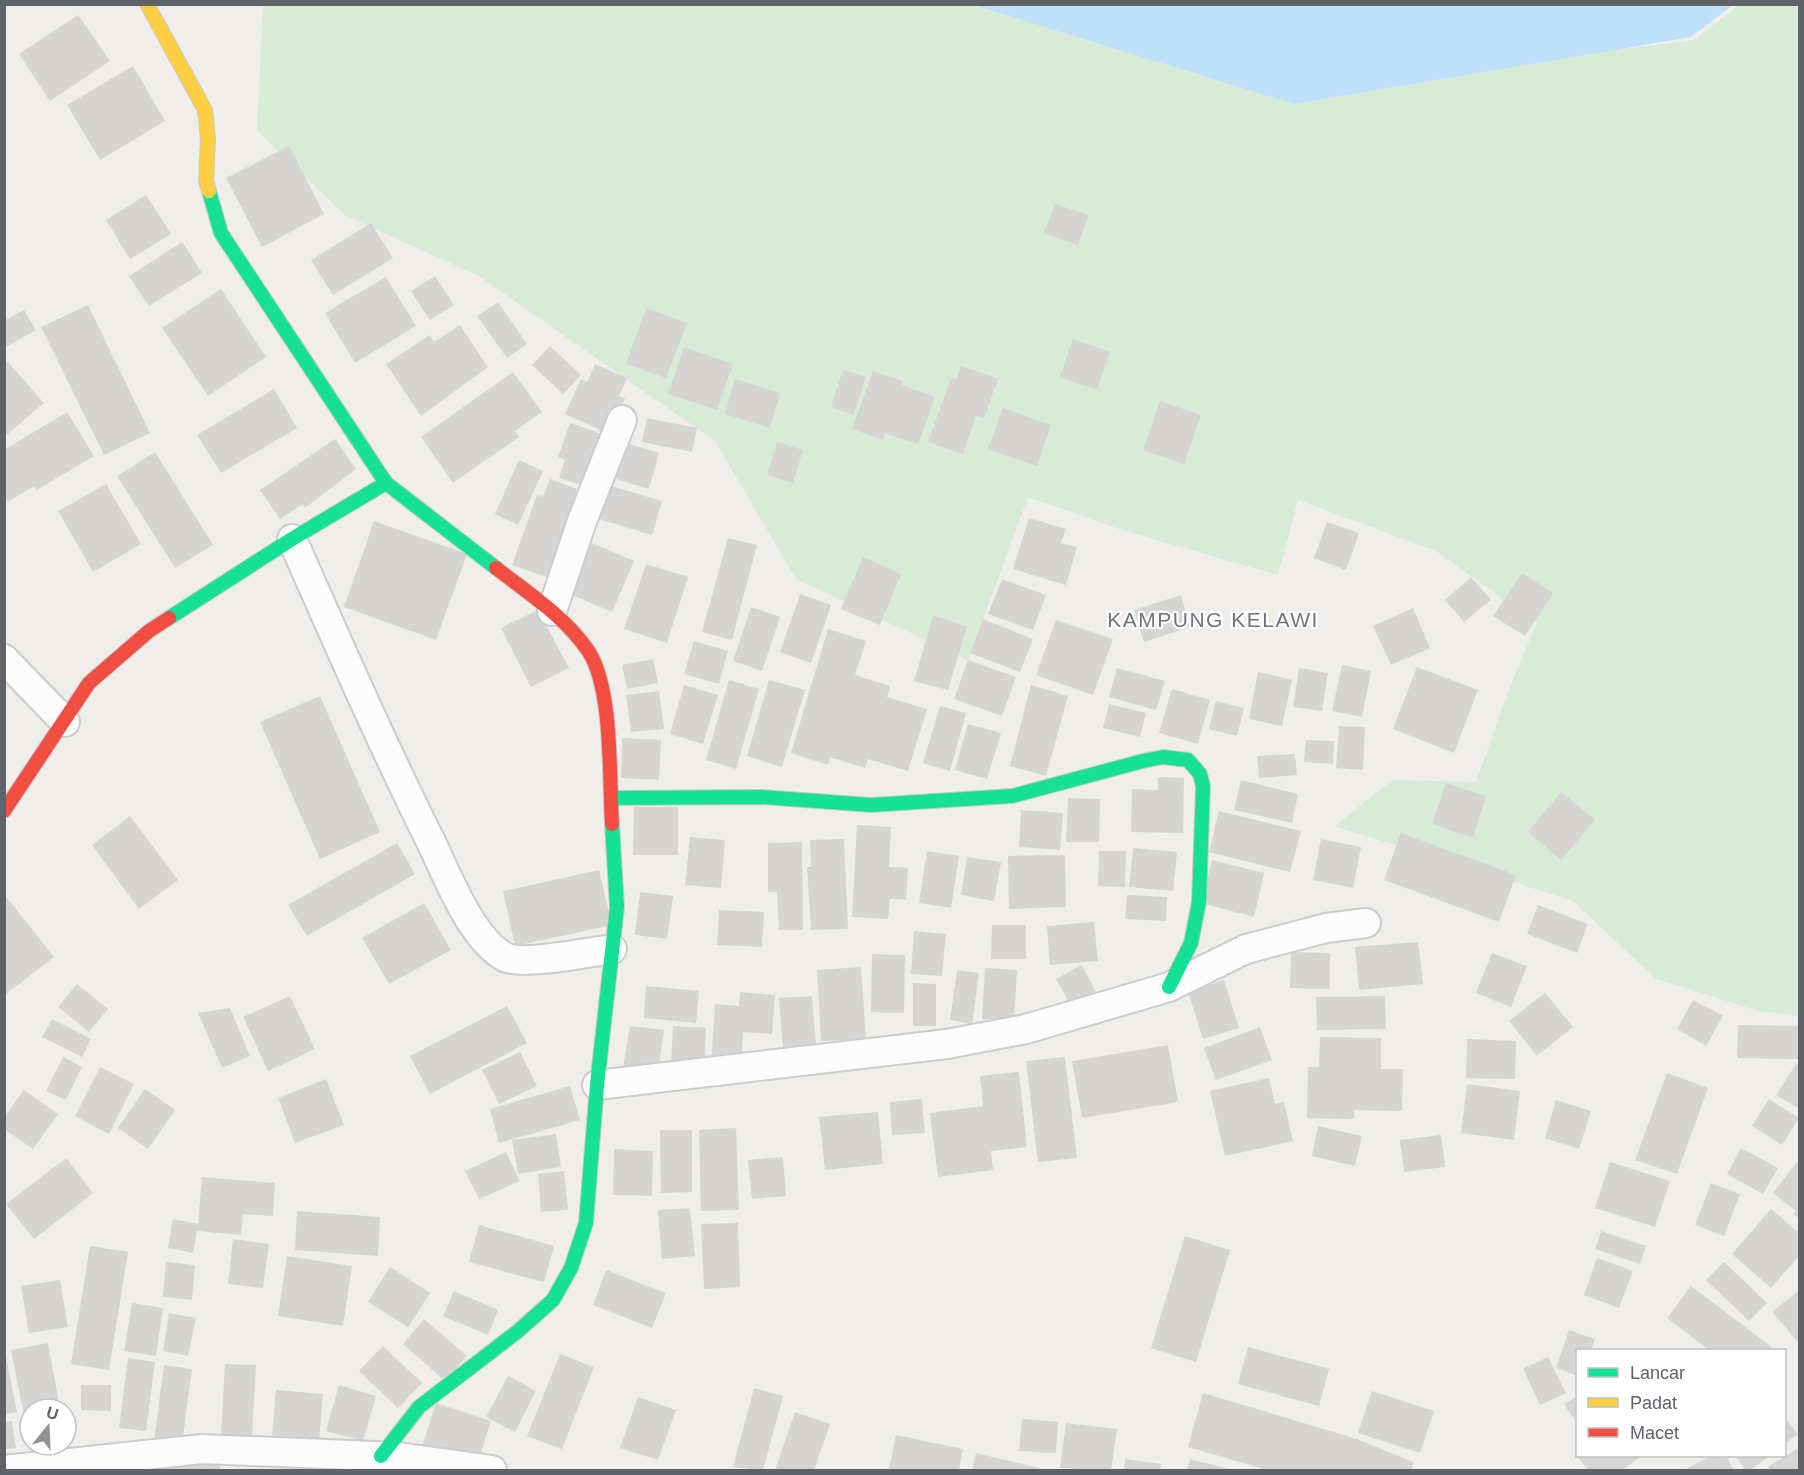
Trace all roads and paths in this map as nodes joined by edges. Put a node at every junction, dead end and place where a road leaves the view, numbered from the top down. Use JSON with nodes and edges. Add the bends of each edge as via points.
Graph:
{"nodes":[{"id":1,"x":147,"y":4,"type":"edge"},
{"id":2,"x":622,"y":420,"type":"dead end"},
{"id":3,"x":386,"y":483,"type":"junction"},
{"id":4,"x":292,"y":539,"type":"junction"},
{"id":5,"x":552,"y":611,"type":"junction"},
{"id":6,"x":4,"y":659,"type":"edge"},
{"id":7,"x":64,"y":722,"type":"junction"},
{"id":8,"x":612,"y":798,"type":"junction"},
{"id":9,"x":4,"y":811,"type":"edge"},
{"id":10,"x":1365,"y":923,"type":"dead end"},
{"id":11,"x":612,"y":949,"type":"junction"},
{"id":12,"x":1168,"y":987,"type":"junction"},
{"id":13,"x":597,"y":1085,"type":"junction"},
{"id":14,"x":381,"y":1456,"type":"junction"},
{"id":15,"x":4,"y":1470,"type":"edge"},
{"id":16,"x":492,"y":1470,"type":"edge"}],
"edges":[{"from":1,"to":3,"type":"street","via":[[205,110],[206,181],[221,233]]},
{"from":2,"to":5,"type":"street"},
{"from":3,"to":4,"type":"street"},
{"from":3,"to":5,"type":"street"},
{"from":4,"to":7,"type":"street","via":[[149,632],[89,683]]},
{"from":4,"to":11,"type":"street","via":[[407,796],[482,936],[497,952],[512,960]]},
{"from":5,"to":8,"type":"street","via":[[589,652],[604,691]]},
{"from":6,"to":7,"type":"street"},
{"from":7,"to":9,"type":"street"},
{"from":8,"to":11,"type":"street","via":[[617,907]]},
{"from":8,"to":12,"type":"street","via":[[761,797],[871,805],[1012,796],[1143,761],[1163,757],[1188,760],[1200,774],[1203,786],[1199,903],[1191,942]]},
{"from":10,"to":12,"type":"street","via":[[1326,928],[1246,949]]},
{"from":11,"to":13,"type":"street"},
{"from":12,"to":13,"type":"street","via":[[1026,1029],[947,1044]]},
{"from":13,"to":14,"type":"street","via":[[586,1223],[571,1268],[553,1300],[419,1407]]},
{"from":14,"to":15,"type":"street","via":[[202,1449]]},
{"from":14,"to":16,"type":"street"}]}
